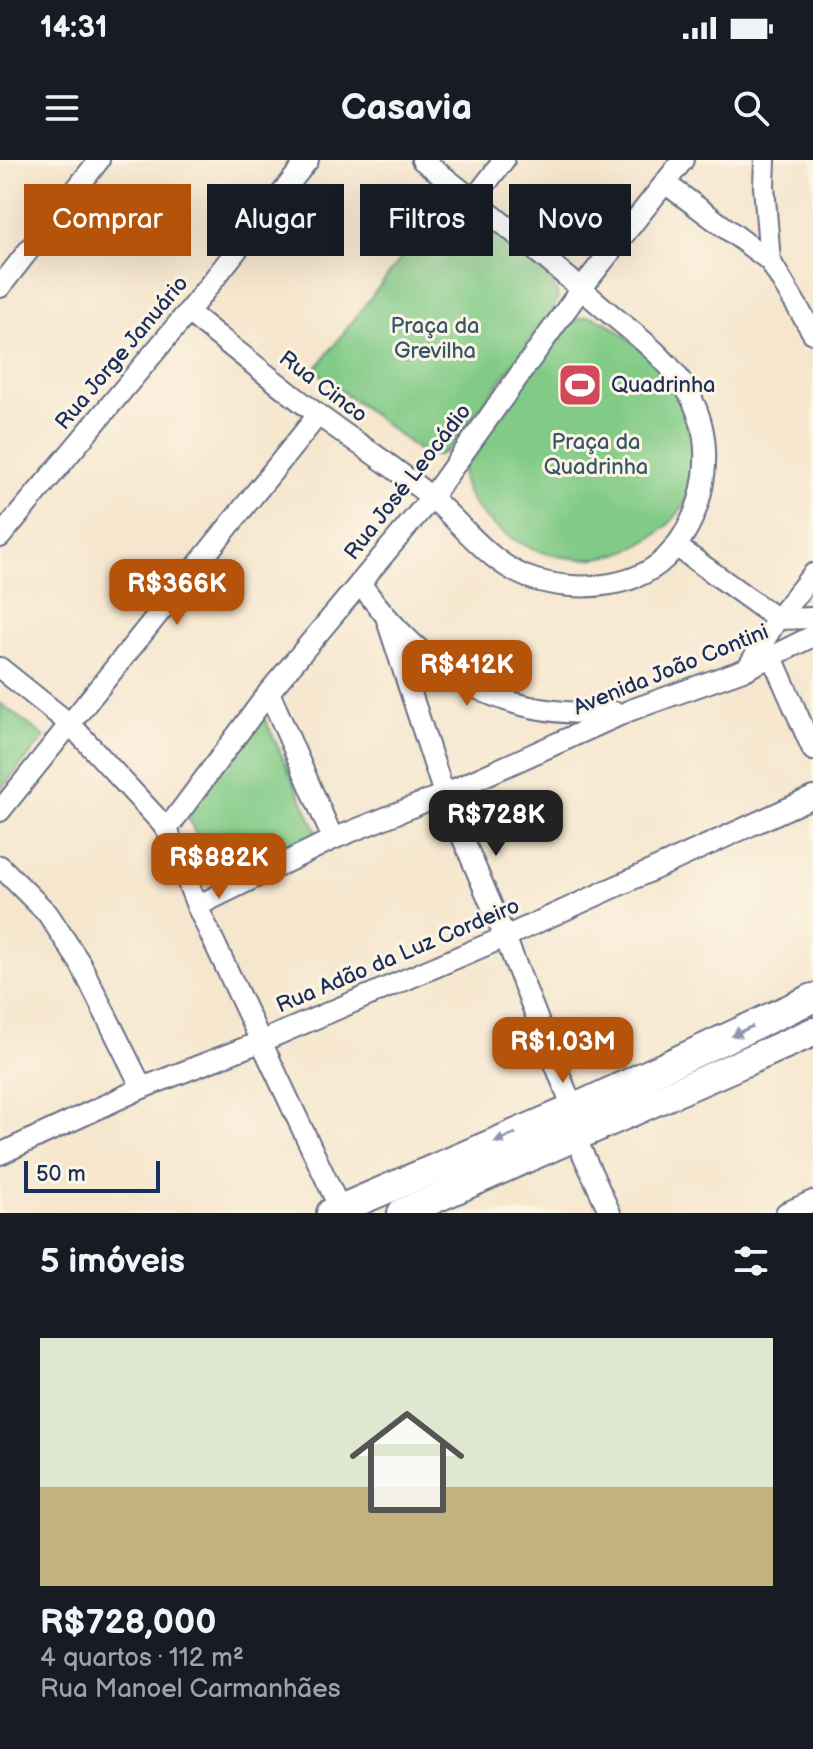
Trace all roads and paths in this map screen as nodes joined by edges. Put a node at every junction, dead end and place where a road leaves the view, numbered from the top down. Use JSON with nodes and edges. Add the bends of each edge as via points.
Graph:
{"nodes":[{"id":1,"x":99,"y":160,"type":"edge"},
{"id":2,"x":308,"y":160,"type":"edge"},
{"id":3,"x":422,"y":160,"type":"edge"},
{"id":4,"x":504,"y":160,"type":"edge"},
{"id":5,"x":683,"y":160,"type":"edge"},
{"id":6,"x":765,"y":160,"type":"edge"},
{"id":7,"x":665,"y":183,"type":"junction"},
{"id":8,"x":454,"y":184,"type":"edge"},
{"id":9,"x":486,"y":184,"type":"edge"},
{"id":10,"x":493,"y":215,"type":"edge"},
{"id":11,"x":770,"y":261,"type":"junction"},
{"id":12,"x":0,"y":287,"type":"edge"},
{"id":13,"x":581,"y":289,"type":"junction"},
{"id":14,"x":188,"y":312,"type":"junction"},
{"id":15,"x":813,"y":333,"type":"edge"},
{"id":16,"x":318,"y":415,"type":"junction"},
{"id":17,"x":431,"y":498,"type":"junction"},
{"id":18,"x":0,"y":537,"type":"edge"},
{"id":19,"x":676,"y":546,"type":"junction"},
{"id":20,"x":813,"y":574,"type":"edge"},
{"id":21,"x":360,"y":583,"type":"junction"},
{"id":22,"x":813,"y":618,"type":"edge"},
{"id":23,"x":777,"y":619,"type":"junction"},
{"id":24,"x":387,"y":620,"type":"junction"},
{"id":25,"x":813,"y":636,"type":"edge"},
{"id":26,"x":772,"y":657,"type":"junction"},
{"id":27,"x":0,"y":668,"type":"edge"},
{"id":28,"x":746,"y":669,"type":"junction"},
{"id":29,"x":269,"y":692,"type":"junction"},
{"id":30,"x":631,"y":710,"type":"junction"},
{"id":31,"x":71,"y":725,"type":"junction"},
{"id":32,"x":813,"y":750,"type":"edge"},
{"id":33,"x":444,"y":794,"type":"junction"},
{"id":34,"x":813,"y":797,"type":"edge"},
{"id":35,"x":0,"y":811,"type":"edge"},
{"id":36,"x":167,"y":829,"type":"junction"},
{"id":37,"x":333,"y":839,"type":"junction"},
{"id":38,"x":0,"y":866,"type":"edge"},
{"id":39,"x":197,"y":906,"type":"junction"},
{"id":40,"x":505,"y":937,"type":"junction"},
{"id":41,"x":813,"y":998,"type":"edge"},
{"id":42,"x":813,"y":1032,"type":"edge"},
{"id":43,"x":260,"y":1042,"type":"junction"},
{"id":44,"x":142,"y":1088,"type":"junction"},
{"id":45,"x":573,"y":1109,"type":"junction"},
{"id":46,"x":0,"y":1130,"type":"edge"},
{"id":47,"x":575,"y":1137,"type":"junction"},
{"id":48,"x":5,"y":1152,"type":"edge"},
{"id":49,"x":813,"y":1201,"type":"edge"},
{"id":50,"x":338,"y":1212,"type":"edge"},
{"id":51,"x":402,"y":1213,"type":"edge"},
{"id":52,"x":610,"y":1213,"type":"edge"},
{"id":53,"x":786,"y":1213,"type":"edge"}],
"edges":[{"from":1,"to":12,"type":"street"},
{"from":2,"to":14,"type":"street","name":"Rua Jorge Januário"},
{"from":3,"to":8,"type":"street"},
{"from":4,"to":9,"type":"street"},
{"from":5,"to":7,"type":"street","name":"Rua José Leocádio"},
{"from":6,"to":11,"type":"street"},
{"from":7,"to":11,"type":"street"},
{"from":7,"to":13,"type":"street","name":"Rua José Leocádio"},
{"from":10,"to":13,"type":"street"},
{"from":11,"to":15,"type":"street"},
{"from":13,"to":17,"type":"street","name":"Rua José Leocádio"},
{"from":13,"to":19,"type":"street","via":[[663,359],[699,417],[705,450],[703,484]]},
{"from":14,"to":16,"type":"street","name":"Rua Cinco"},
{"from":14,"to":18,"type":"street","name":"Rua Jorge Januário"},
{"from":16,"to":17,"type":"street","name":"Rua Cinco"},
{"from":16,"to":31,"type":"street"},
{"from":17,"to":19,"type":"street","via":[[494,557],[537,580],[589,587],[635,578],[665,560]]},
{"from":17,"to":21,"type":"street","name":"Rua José Leocádio"},
{"from":19,"to":23,"type":"street"},
{"from":20,"to":23,"type":"street"},
{"from":21,"to":24,"type":"street"},
{"from":21,"to":29,"type":"street","name":"Rua José Leocádio"},
{"from":22,"to":23,"type":"street"},
{"from":23,"to":28,"type":"street"},
{"from":24,"to":30,"type":"street","via":[[445,671],[515,703],[553,711]]},
{"from":24,"to":33,"type":"street"},
{"from":25,"to":26,"type":"street","name":"Avenida João Contini"},
{"from":26,"to":28,"type":"street","name":"Avenida João Contini"},
{"from":26,"to":32,"type":"street"},
{"from":27,"to":31,"type":"street"},
{"from":28,"to":30,"type":"street","name":"Avenida João Contini"},
{"from":29,"to":36,"type":"street","name":"Rua José Leocádio"},
{"from":29,"to":37,"type":"street"},
{"from":30,"to":33,"type":"street","name":"Avenida João Contini"},
{"from":31,"to":35,"type":"street"},
{"from":31,"to":36,"type":"street"},
{"from":33,"to":37,"type":"street","name":"Avenida João Contini"},
{"from":33,"to":40,"type":"street"},
{"from":34,"to":40,"type":"street","name":"Rua Adão da Luz Cordeiro"},
{"from":36,"to":39,"type":"street"},
{"from":37,"to":39,"type":"street","name":"Avenida João Contini"},
{"from":38,"to":44,"type":"street","via":[[48,914],[80,963]]},
{"from":39,"to":43,"type":"street"},
{"from":40,"to":43,"type":"street","name":"Rua Adão da Luz Cordeiro"},
{"from":40,"to":45,"type":"street"},
{"from":41,"to":45,"type":"street","one_way":true},
{"from":42,"to":47,"type":"street"},
{"from":43,"to":44,"type":"street","name":"Rua Adão da Luz Cordeiro"},
{"from":43,"to":50,"type":"street"},
{"from":44,"to":48,"type":"street","name":"Rua Adão da Luz Cordeiro"},
{"from":45,"to":47,"type":"street"},
{"from":45,"to":50,"type":"street","one_way":true},
{"from":46,"to":48,"type":"street"},
{"from":47,"to":51,"type":"street"},
{"from":47,"to":52,"type":"street"},
{"from":49,"to":53,"type":"street"}]}
